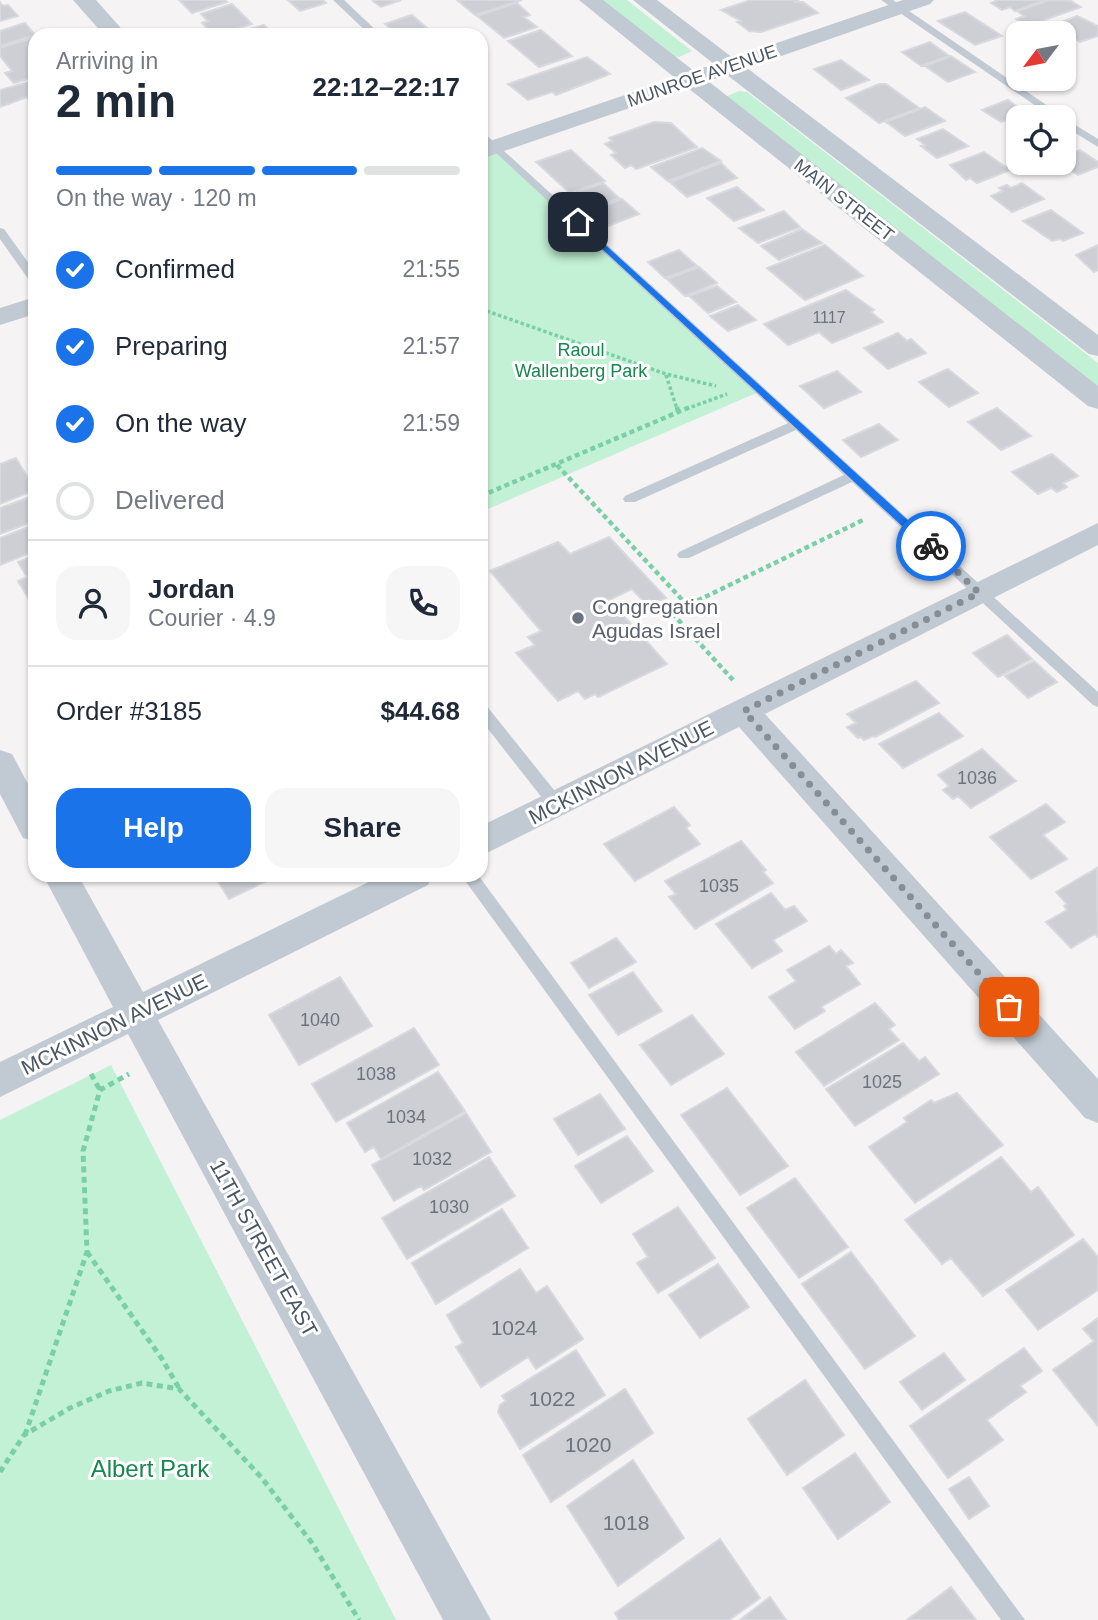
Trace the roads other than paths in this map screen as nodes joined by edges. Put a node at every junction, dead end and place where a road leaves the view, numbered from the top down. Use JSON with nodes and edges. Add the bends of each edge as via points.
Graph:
{"nodes":[{"id":1,"x":84,"y":0,"type":"edge"},
{"id":2,"x":338,"y":0,"type":"edge"},
{"id":3,"x":590,"y":0,"type":"edge"},
{"id":4,"x":644,"y":0,"type":"edge"},
{"id":5,"x":923,"y":0,"type":"edge"},
{"id":6,"x":892,"y":4,"type":"edge"},
{"id":7,"x":110,"y":28,"type":"edge"},
{"id":8,"x":368,"y":28,"type":"edge"},
{"id":9,"x":730,"y":66,"type":"junction"},
{"id":10,"x":693,"y":80,"type":"junction"},
{"id":11,"x":1041,"y":105,"type":"edge"},
{"id":12,"x":1076,"y":129,"type":"edge"},
{"id":13,"x":488,"y":143,"type":"edge"},
{"id":14,"x":1098,"y":144,"type":"edge"},
{"id":15,"x":488,"y":146,"type":"edge"},
{"id":16,"x":0,"y":231,"type":"edge"},
{"id":17,"x":28,"y":270,"type":"edge"},
{"id":18,"x":28,"y":307,"type":"edge"},
{"id":19,"x":0,"y":317,"type":"edge"},
{"id":20,"x":1098,"y":348,"type":"edge"},
{"id":21,"x":1098,"y":400,"type":"edge"},
{"id":22,"x":798,"y":424,"type":"junction"},
{"id":23,"x":854,"y":476,"type":"junction"},
{"id":24,"x":631,"y":499,"type":"dead end"},
{"id":25,"x":1098,"y":533,"type":"edge"},
{"id":26,"x":684,"y":555,"type":"dead end"},
{"id":27,"x":979,"y":593,"type":"junction"},
{"id":28,"x":1098,"y":701,"type":"edge"},
{"id":29,"x":744,"y":711,"type":"junction"},
{"id":30,"x":488,"y":718,"type":"edge"},
{"id":31,"x":0,"y":763,"type":"edge"},
{"id":32,"x":556,"y":804,"type":"junction"},
{"id":33,"x":28,"y":815,"type":"edge"},
{"id":34,"x":488,"y":838,"type":"edge"},
{"id":35,"x":64,"y":882,"type":"edge"},
{"id":36,"x":402,"y":882,"type":"edge"},
{"id":37,"x":474,"y":882,"type":"edge"},
{"id":38,"x":135,"y":1013,"type":"junction"},
{"id":39,"x":0,"y":1080,"type":"edge"},
{"id":40,"x":1098,"y":1106,"type":"edge"},
{"id":41,"x":468,"y":1620,"type":"edge"},
{"id":42,"x":1014,"y":1620,"type":"edge"}],
"edges":[{"from":1,"to":7,"type":"street"},
{"from":2,"to":8,"type":"lane"},
{"from":3,"to":10,"type":"street","name":"MAIN STREET"},
{"from":4,"to":9,"type":"street","name":"MAIN STREET"},
{"from":5,"to":6,"type":"street","name":"MUNROE AVENUE"},
{"from":6,"to":9,"type":"street","name":"MUNROE AVENUE"},
{"from":6,"to":11,"type":"lane"},
{"from":9,"to":10,"type":"street","name":"MUNROE AVENUE"},
{"from":9,"to":20,"type":"street","name":"MAIN STREET"},
{"from":10,"to":13,"type":"street","name":"MUNROE AVENUE"},
{"from":10,"to":21,"type":"street","name":"MAIN STREET"},
{"from":12,"to":14,"type":"lane"},
{"from":15,"to":22,"type":"lane"},
{"from":16,"to":17,"type":"lane"},
{"from":18,"to":19,"type":"street"},
{"from":22,"to":23,"type":"lane"},
{"from":22,"to":24,"type":"lane"},
{"from":23,"to":26,"type":"lane"},
{"from":23,"to":27,"type":"lane"},
{"from":25,"to":27,"type":"street","name":"MCKINNON AVENUE"},
{"from":27,"to":28,"type":"lane"},
{"from":27,"to":29,"type":"street","name":"MCKINNON AVENUE"},
{"from":29,"to":32,"type":"street","name":"MCKINNON AVENUE"},
{"from":29,"to":40,"type":"street"},
{"from":30,"to":32,"type":"lane"},
{"from":31,"to":33,"type":"street"},
{"from":32,"to":34,"type":"street","name":"MCKINNON AVENUE"},
{"from":35,"to":38,"type":"street","name":"11TH STREET EAST"},
{"from":36,"to":38,"type":"street","name":"MCKINNON AVENUE"},
{"from":37,"to":42,"type":"lane"},
{"from":38,"to":39,"type":"street","name":"MCKINNON AVENUE"},
{"from":38,"to":41,"type":"street","name":"11TH STREET EAST"}]}
